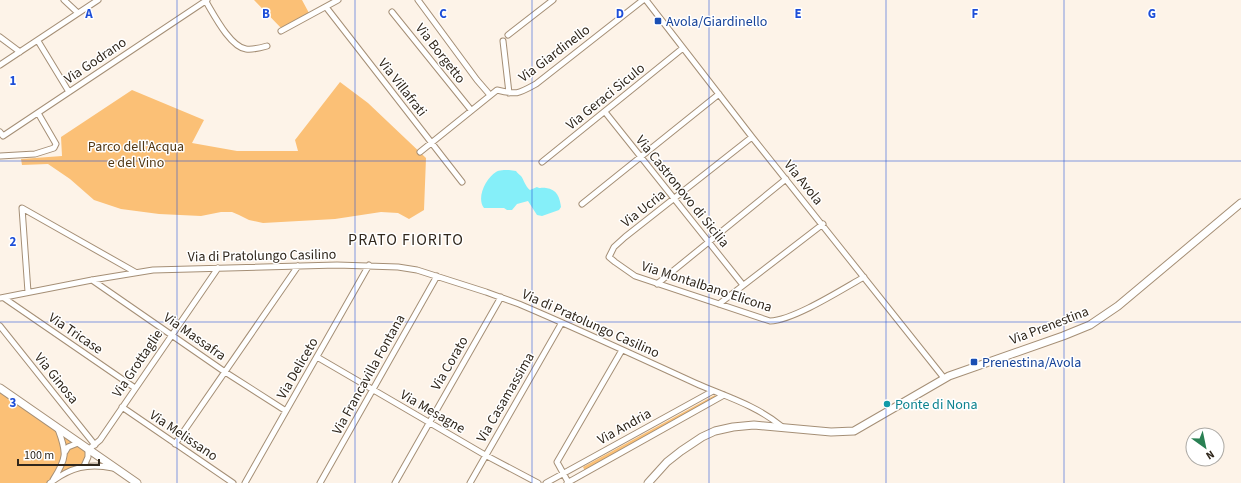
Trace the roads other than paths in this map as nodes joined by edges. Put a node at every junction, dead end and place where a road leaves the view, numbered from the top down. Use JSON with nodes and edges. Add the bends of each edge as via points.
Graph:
{"nodes":[{"id":1,"x":64,"y":0,"type":"edge"},
{"id":2,"x":98,"y":0,"type":"edge"},
{"id":3,"x":206,"y":0,"type":"edge"},
{"id":4,"x":338,"y":0,"type":"edge"},
{"id":5,"x":418,"y":0,"type":"edge"},
{"id":6,"x":553,"y":0,"type":"edge"},
{"id":7,"x":642,"y":0,"type":"edge"},
{"id":8,"x":646,"y":0,"type":"edge"},
{"id":9,"x":326,"y":7,"type":"junction"},
{"id":10,"x":392,"y":12,"type":"dead end"},
{"id":11,"x":78,"y":13,"type":"junction"},
{"id":12,"x":281,"y":32,"type":"dead end"},
{"id":13,"x":508,"y":34,"type":"dead end"},
{"id":14,"x":0,"y":37,"type":"edge"},
{"id":15,"x":503,"y":40,"type":"dead end"},
{"id":16,"x":38,"y":41,"type":"junction"},
{"id":17,"x":267,"y":46,"type":"dead end"},
{"id":18,"x":683,"y":48,"type":"junction"},
{"id":19,"x":20,"y":52,"type":"junction"},
{"id":20,"x":0,"y":65,"type":"edge"},
{"id":21,"x":69,"y":92,"type":"junction"},
{"id":22,"x":509,"y":93,"type":"junction"},
{"id":23,"x":490,"y":94,"type":"junction"},
{"id":24,"x":719,"y":94,"type":"junction"},
{"id":25,"x":471,"y":110,"type":"junction"},
{"id":26,"x":605,"y":112,"type":"junction"},
{"id":27,"x":38,"y":113,"type":"junction"},
{"id":28,"x":0,"y":132,"type":"edge"},
{"id":29,"x":752,"y":137,"type":"junction"},
{"id":30,"x":431,"y":142,"type":"junction"},
{"id":31,"x":420,"y":152,"type":"dead end"},
{"id":32,"x":0,"y":156,"type":"edge"},
{"id":33,"x":640,"y":157,"type":"junction"},
{"id":34,"x":542,"y":162,"type":"dead end"},
{"id":35,"x":786,"y":179,"type":"junction"},
{"id":36,"x":462,"y":182,"type":"dead end"},
{"id":37,"x":674,"y":199,"type":"junction"},
{"id":38,"x":582,"y":204,"type":"dead end"},
{"id":39,"x":1241,"y":204,"type":"edge"},
{"id":40,"x":823,"y":224,"type":"junction"},
{"id":41,"x":708,"y":242,"type":"junction"},
{"id":42,"x":609,"y":257,"type":"joint"},
{"id":43,"x":369,"y":265,"type":"junction"},
{"id":44,"x":298,"y":266,"type":"junction"},
{"id":45,"x":218,"y":268,"type":"junction"},
{"id":46,"x":135,"y":272,"type":"junction"},
{"id":47,"x":437,"y":276,"type":"junction"},
{"id":48,"x":864,"y":277,"type":"junction"},
{"id":49,"x":92,"y":280,"type":"junction"},
{"id":50,"x":658,"y":284,"type":"junction"},
{"id":51,"x":743,"y":285,"type":"junction"},
{"id":52,"x":28,"y":292,"type":"junction"},
{"id":53,"x":501,"y":297,"type":"junction"},
{"id":54,"x":2,"y":298,"type":"edge"},
{"id":55,"x":719,"y":304,"type":"junction"},
{"id":56,"x":561,"y":324,"type":"junction"},
{"id":57,"x":0,"y":326,"type":"edge"},
{"id":58,"x":171,"y":334,"type":"junction"},
{"id":59,"x":622,"y":350,"type":"junction"},
{"id":60,"x":317,"y":357,"type":"junction"},
{"id":61,"x":225,"y":372,"type":"junction"},
{"id":62,"x":944,"y":378,"type":"junction"},
{"id":63,"x":0,"y":388,"type":"edge"},
{"id":64,"x":135,"y":388,"type":"junction"},
{"id":65,"x":373,"y":390,"type":"junction"},
{"id":66,"x":713,"y":391,"type":"junction"},
{"id":67,"x":724,"y":395,"type":"junction"},
{"id":68,"x":122,"y":407,"type":"junction"},
{"id":69,"x":286,"y":411,"type":"junction"},
{"id":70,"x":429,"y":422,"type":"junction"},
{"id":71,"x":781,"y":426,"type":"junction"},
{"id":72,"x":58,"y":429,"type":"junction"},
{"id":73,"x":78,"y":443,"type":"junction"},
{"id":74,"x":175,"y":444,"type":"junction"},
{"id":75,"x":95,"y":445,"type":"junction"},
{"id":76,"x":88,"y":450,"type":"junction"},
{"id":77,"x":65,"y":452,"type":"junction"},
{"id":78,"x":485,"y":455,"type":"junction"},
{"id":79,"x":84,"y":466,"type":"junction"},
{"id":80,"x":114,"y":468,"type":"junction"},
{"id":81,"x":562,"y":474,"type":"junction"},
{"id":82,"x":51,"y":483,"type":"edge"},
{"id":83,"x":137,"y":483,"type":"edge"},
{"id":84,"x":233,"y":483,"type":"edge"},
{"id":85,"x":245,"y":483,"type":"edge"},
{"id":86,"x":320,"y":483,"type":"edge"},
{"id":87,"x":395,"y":483,"type":"edge"},
{"id":88,"x":470,"y":483,"type":"edge"},
{"id":89,"x":538,"y":483,"type":"edge"},
{"id":90,"x":546,"y":483,"type":"edge"},
{"id":91,"x":567,"y":483,"type":"edge"},
{"id":92,"x":648,"y":483,"type":"edge"}],
"edges":[{"from":1,"to":11,"type":"street"},
{"from":2,"to":11,"type":"street"},
{"from":3,"to":17,"type":"street","via":[[233,42],[244,49]]},
{"from":3,"to":21,"type":"street","name":"Via Godrano"},
{"from":4,"to":9,"type":"street"},
{"from":5,"to":23,"type":"street"},
{"from":6,"to":13,"type":"street"},
{"from":7,"to":22,"type":"street","name":"Via Giardinello","via":[[536,84],[521,93]]},
{"from":8,"to":18,"type":"street","name":"Via Avola"},
{"from":9,"to":12,"type":"street"},
{"from":9,"to":30,"type":"street","name":"Via Villafrati"},
{"from":10,"to":25,"type":"street","name":"Via Borgetto"},
{"from":11,"to":16,"type":"street"},
{"from":14,"to":19,"type":"street"},
{"from":15,"to":22,"type":"street"},
{"from":16,"to":19,"type":"street"},
{"from":16,"to":21,"type":"street"},
{"from":18,"to":24,"type":"street","name":"Via Avola"},
{"from":18,"to":26,"type":"street","name":"Via Geraci Siculo"},
{"from":19,"to":20,"type":"street"},
{"from":21,"to":27,"type":"street","name":"Via Godrano"},
{"from":22,"to":23,"type":"street","name":"Via Giardinello","via":[[497,90]]},
{"from":23,"to":25,"type":"street"},
{"from":24,"to":29,"type":"street","name":"Via Avola"},
{"from":24,"to":33,"type":"street"},
{"from":25,"to":30,"type":"street"},
{"from":26,"to":33,"type":"street","name":"Via Castronovo di Sicilia"},
{"from":26,"to":34,"type":"street","name":"Via Geraci Siculo"},
{"from":27,"to":28,"type":"street","name":"Via Godrano","via":[[3,136]]},
{"from":27,"to":32,"type":"street","via":[[54,139],[54,148],[35,154]]},
{"from":29,"to":35,"type":"street","name":"Via Avola"},
{"from":29,"to":37,"type":"street","name":"Via Ucria"},
{"from":30,"to":31,"type":"street"},
{"from":30,"to":36,"type":"street","name":"Via Villafrati"},
{"from":33,"to":37,"type":"street","name":"Via Castronovo di Sicilia"},
{"from":33,"to":38,"type":"street"},
{"from":35,"to":40,"type":"street","name":"Via Avola"},
{"from":35,"to":41,"type":"street"},
{"from":37,"to":41,"type":"street","name":"Via Castronovo di Sicilia"},
{"from":37,"to":42,"type":"street","name":"Via Ucria","via":[[625,237]]},
{"from":39,"to":62,"type":"main road","name":"Via Prenestina","via":[[1098,320],[1063,336]]},
{"from":40,"to":48,"type":"street","name":"Via Avola"},
{"from":40,"to":51,"type":"street"},
{"from":41,"to":50,"type":"street"},
{"from":41,"to":51,"type":"street","name":"Via Castronovo di Sicilia"},
{"from":42,"to":50,"type":"street","name":"Via Montalbano Elicona","via":[[635,276]]},
{"from":43,"to":44,"type":"street","name":"Via di Pratolungo Casilino"},
{"from":43,"to":47,"type":"street","name":"Via di Pratolungo Casilino","via":[[409,268]]},
{"from":43,"to":60,"type":"street","name":"Via Deliceto"},
{"from":44,"to":45,"type":"street","name":"Via di Pratolungo Casilino"},
{"from":44,"to":61,"type":"street"},
{"from":45,"to":46,"type":"street","name":"Via di Pratolungo Casilino"},
{"from":45,"to":58,"type":"street","name":"Via Grottaglie"},
{"from":46,"to":49,"type":"street","name":"Via di Pratolungo Casilino"},
{"from":46,"to":52,"type":"street","via":[[22,208]]},
{"from":47,"to":53,"type":"street","name":"Via di Pratolungo Casilino"},
{"from":47,"to":65,"type":"street","name":"Via Francavilla Fontana"},
{"from":48,"to":55,"type":"street","name":"Via Montalbano Elicona","via":[[779,321],[770,321]]},
{"from":48,"to":62,"type":"street","name":"Via Avola"},
{"from":49,"to":52,"type":"street","name":"Via di Pratolungo Casilino"},
{"from":49,"to":58,"type":"street","name":"Via Massafra"},
{"from":50,"to":55,"type":"street","name":"Via Montalbano Elicona"},
{"from":51,"to":55,"type":"street"},
{"from":52,"to":54,"type":"street","name":"Via di Pratolungo Casilino"},
{"from":53,"to":56,"type":"street","name":"Via di Pratolungo Casilino"},
{"from":53,"to":70,"type":"street","name":"Via Corato"},
{"from":54,"to":64,"type":"street","name":"Via Tricase"},
{"from":56,"to":59,"type":"street","name":"Via di Pratolungo Casilino"},
{"from":56,"to":78,"type":"street","name":"Via Casamassima"},
{"from":57,"to":75,"type":"street","name":"Via Ginosa"},
{"from":58,"to":61,"type":"street","name":"Via Massafra"},
{"from":58,"to":64,"type":"street","name":"Via Grottaglie"},
{"from":59,"to":66,"type":"street","name":"Via di Pratolungo Casilino"},
{"from":59,"to":81,"type":"street","via":[[557,462]]},
{"from":60,"to":65,"type":"street","name":"Via Mesagne"},
{"from":60,"to":69,"type":"street","name":"Via Deliceto"},
{"from":61,"to":69,"type":"street","name":"Via Massafra"},
{"from":61,"to":74,"type":"street"},
{"from":62,"to":71,"type":"main road","name":"Via Prenestina","via":[[852,431]]},
{"from":63,"to":72,"type":"main road"},
{"from":64,"to":68,"type":"street","name":"Via Grottaglie"},
{"from":65,"to":70,"type":"street","name":"Via Mesagne"},
{"from":65,"to":86,"type":"street","name":"Via Francavilla Fontana"},
{"from":66,"to":67,"type":"street","name":"Via di Pratolungo Casilino"},
{"from":66,"to":81,"type":"street","name":"Via Andria"},
{"from":67,"to":71,"type":"street","name":"Via di Pratolungo Casilino","via":[[756,409]]},
{"from":67,"to":91,"type":"street","name":"Via Andria"},
{"from":68,"to":74,"type":"street","name":"Via Melissano"},
{"from":68,"to":75,"type":"street","name":"Via Grottaglie"},
{"from":69,"to":85,"type":"street","name":"Via Deliceto"},
{"from":70,"to":78,"type":"street","name":"Via Mesagne"},
{"from":70,"to":87,"type":"street","name":"Via Corato"},
{"from":71,"to":92,"type":"main road","name":"Via Prenestina","via":[[741,426],[711,433],[680,451]]},
{"from":72,"to":73,"type":"main road"},
{"from":72,"to":77,"type":"street"},
{"from":73,"to":76,"type":"main road"},
{"from":73,"to":77,"type":"street","via":[[68,447]]},
{"from":74,"to":84,"type":"street","name":"Via Melissano"},
{"from":75,"to":76,"type":"street","name":"Via Grottaglie"},
{"from":76,"to":79,"type":"street"},
{"from":76,"to":80,"type":"main road"},
{"from":77,"to":82,"type":"street","via":[[62,465]]},
{"from":78,"to":88,"type":"street","name":"Via Casamassima"},
{"from":78,"to":89,"type":"street","name":"Via Mesagne"},
{"from":79,"to":80,"type":"street"},
{"from":79,"to":82,"type":"street","via":[[68,471]]},
{"from":80,"to":83,"type":"main road"},
{"from":81,"to":90,"type":"street","name":"Via Andria"},
{"from":81,"to":91,"type":"street"}]}
